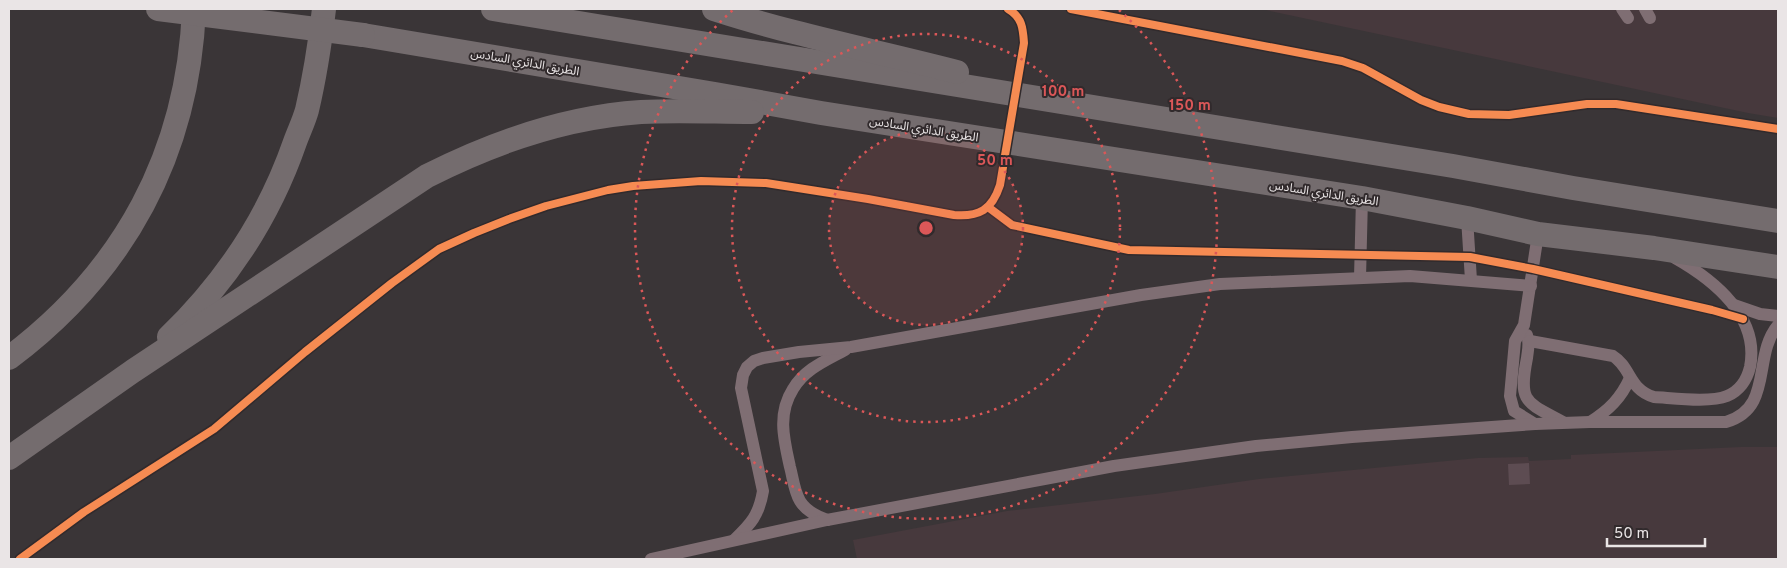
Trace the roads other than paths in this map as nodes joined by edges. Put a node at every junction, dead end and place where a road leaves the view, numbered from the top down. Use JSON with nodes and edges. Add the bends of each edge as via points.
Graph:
{"nodes":[{"id":1,"x":158,"y":9,"type":"edge"},
{"id":2,"x":194,"y":9,"type":"edge"},
{"id":3,"x":324,"y":9,"type":"edge"},
{"id":4,"x":493,"y":9,"type":"edge"},
{"id":5,"x":714,"y":9,"type":"edge"},
{"id":6,"x":1092,"y":107,"type":"junction"},
{"id":7,"x":821,"y":113,"type":"junction"},
{"id":8,"x":1362,"y":198,"type":"junction"},
{"id":9,"x":1467,"y":218,"type":"junction"},
{"id":10,"x":1778,"y":221,"type":"edge"},
{"id":11,"x":1538,"y":234,"type":"junction"},
{"id":12,"x":1654,"y":248,"type":"junction"},
{"id":13,"x":1778,"y":267,"type":"edge"},
{"id":14,"x":1360,"y":278,"type":"junction"},
{"id":15,"x":1471,"y":280,"type":"junction"},
{"id":16,"x":1531,"y":286,"type":"junction"},
{"id":17,"x":1734,"y":305,"type":"junction"},
{"id":18,"x":1778,"y":316,"type":"edge"},
{"id":19,"x":1524,"y":325,"type":"junction"},
{"id":20,"x":1778,"y":325,"type":"edge"},
{"id":21,"x":1530,"y":341,"type":"junction"},
{"id":22,"x":851,"y":347,"type":"junction"},
{"id":23,"x":9,"y":358,"type":"edge"},
{"id":24,"x":133,"y":371,"type":"junction"},
{"id":25,"x":1630,"y":378,"type":"junction"},
{"id":26,"x":1590,"y":422,"type":"junction"},
{"id":27,"x":1535,"y":424,"type":"junction"},
{"id":28,"x":1565,"y":424,"type":"junction"},
{"id":29,"x":9,"y":458,"type":"edge"},
{"id":30,"x":827,"y":520,"type":"junction"},
{"id":31,"x":734,"y":540,"type":"junction"},
{"id":32,"x":651,"y":559,"type":"edge"}],
"edges":[{"from":1,"to":7,"type":"highway","name":"الطريق الدائري السادس","bridge":true,"via":[[364,35]]},
{"from":2,"to":23,"type":"highway","via":[[187,82],[175,130],[146,200],[88,285],[50,325]]},
{"from":3,"to":24,"type":"highway","via":[[306,111],[286,167],[260,223],[215,287]]},
{"from":4,"to":6,"type":"highway"},
{"from":5,"to":6,"type":"highway","via":[[810,37]]},
{"from":6,"to":10,"type":"highway"},
{"from":7,"to":8,"type":"highway","name":"الطريق الدائري السادس"},
{"from":7,"to":24,"type":"highway","via":[[641,112],[552,127],[508,140],[427,176]]},
{"from":8,"to":9,"type":"highway","name":"الطريق الدائري السادس"},
{"from":8,"to":14,"type":"street"},
{"from":9,"to":11,"type":"highway","name":"الطريق الدائري السادس"},
{"from":9,"to":15,"type":"street"},
{"from":11,"to":12,"type":"highway","name":"الطريق الدائري السادس"},
{"from":11,"to":16,"type":"street"},
{"from":12,"to":13,"type":"highway","name":"الطريق الدائري السادس"},
{"from":12,"to":17,"type":"street","via":[[1687,264]]},
{"from":14,"to":15,"type":"street","via":[[1410,276]]},
{"from":14,"to":22,"type":"street","via":[[1220,284]]},
{"from":15,"to":16,"type":"street"},
{"from":16,"to":19,"type":"street"},
{"from":17,"to":18,"type":"street"},
{"from":17,"to":25,"type":"street","via":[[1747,326],[1751,360],[1746,379],[1734,392],[1717,399],[1654,397],[1640,390]]},
{"from":19,"to":21,"type":"street"},
{"from":19,"to":27,"type":"street","via":[[1515,342],[1510,396],[1514,411]]},
{"from":20,"to":26,"type":"street","via":[[1769,339],[1755,399],[1744,414],[1726,422]]},
{"from":21,"to":25,"type":"street","via":[[1612,356],[1621,362]]},
{"from":21,"to":28,"type":"street","via":[[1523,378],[1524,396],[1533,406]]},
{"from":22,"to":30,"type":"street","via":[[805,373],[792,390],[782,419],[799,500],[812,513]]},
{"from":22,"to":31,"type":"street","via":[[763,358],[754,361],[743,375],[741,388],[763,491],[761,507],[754,519]]},
{"from":24,"to":29,"type":"highway"},
{"from":25,"to":26,"type":"street","via":[[1614,404]]},
{"from":26,"to":28,"type":"street"},
{"from":27,"to":28,"type":"street"},
{"from":27,"to":30,"type":"street","via":[[1256,446],[1114,466]]},
{"from":30,"to":31,"type":"street"},
{"from":31,"to":32,"type":"street"}]}
